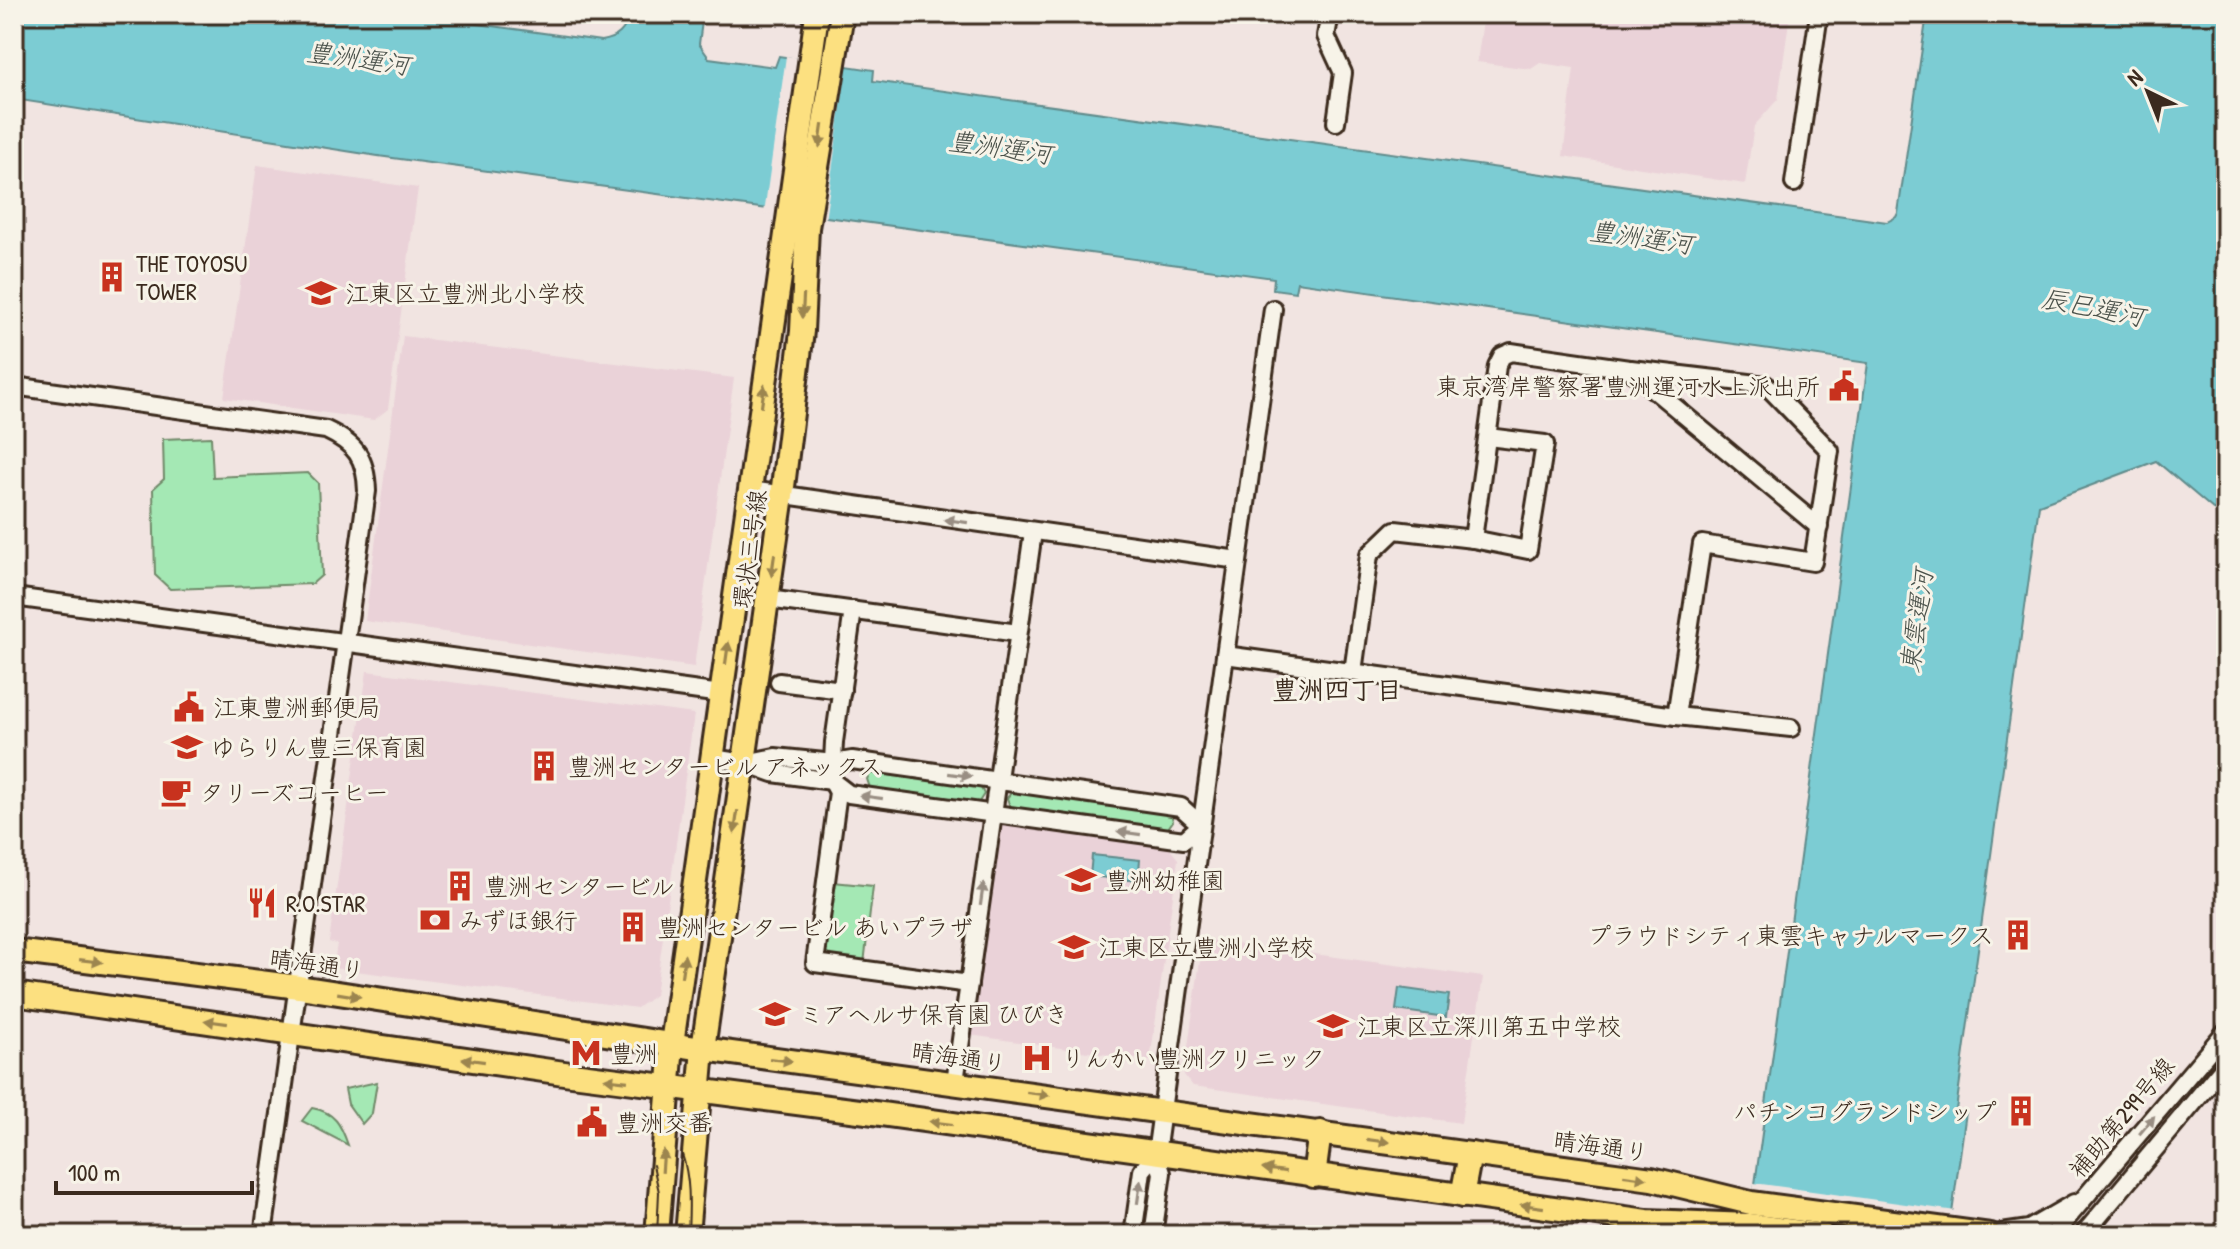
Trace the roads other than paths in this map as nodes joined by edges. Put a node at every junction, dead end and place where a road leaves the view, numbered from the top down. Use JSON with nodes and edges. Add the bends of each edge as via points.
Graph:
{"nodes":[{"id":1,"x":817,"y":14,"type":"edge"},
{"id":2,"x":842,"y":14,"type":"edge"},
{"id":3,"x":1330,"y":14,"type":"edge"},
{"id":4,"x":1819,"y":14,"type":"edge"},
{"id":5,"x":822,"y":58,"type":"junction"},
{"id":6,"x":1336,"y":122,"type":"dead end"},
{"id":7,"x":1794,"y":183,"type":"dead end"},
{"id":8,"x":797,"y":227,"type":"junction"},
{"id":9,"x":1273,"y":309,"type":"dead end"},
{"id":10,"x":1629,"y":369,"type":"junction"},
{"id":11,"x":14,"y":386,"type":"edge"},
{"id":12,"x":1488,"y":437,"type":"junction"},
{"id":13,"x":750,"y":490,"type":"junction"},
{"id":14,"x":782,"y":495,"type":"junction"},
{"id":15,"x":1819,"y":527,"type":"junction"},
{"id":16,"x":1033,"y":532,"type":"junction"},
{"id":17,"x":1473,"y":539,"type":"junction"},
{"id":18,"x":1238,"y":560,"type":"junction"},
{"id":19,"x":14,"y":597,"type":"edge"},
{"id":20,"x":768,"y":599,"type":"junction"},
{"id":21,"x":853,"y":610,"type":"junction"},
{"id":22,"x":1018,"y":633,"type":"junction"},
{"id":23,"x":346,"y":642,"type":"junction"},
{"id":24,"x":1225,"y":655,"type":"junction"},
{"id":25,"x":1353,"y":672,"type":"junction"},
{"id":26,"x":779,"y":682,"type":"dead end"},
{"id":27,"x":842,"y":690,"type":"junction"},
{"id":28,"x":721,"y":694,"type":"junction"},
{"id":29,"x":1676,"y":716,"type":"junction"},
{"id":30,"x":1791,"y":728,"type":"dead end"},
{"id":31,"x":712,"y":758,"type":"junction"},
{"id":32,"x":745,"y":763,"type":"junction"},
{"id":33,"x":834,"y":763,"type":"junction"},
{"id":34,"x":832,"y":781,"type":"junction"},
{"id":35,"x":998,"y":781,"type":"junction"},
{"id":36,"x":993,"y":814,"type":"junction"},
{"id":37,"x":1201,"y":825,"type":"junction"},
{"id":38,"x":18,"y":953,"type":"edge"},
{"id":39,"x":969,"y":984,"type":"junction"},
{"id":40,"x":299,"y":987,"type":"junction"},
{"id":41,"x":16,"y":994,"type":"edge"},
{"id":42,"x":2226,"y":1031,"type":"edge"},
{"id":43,"x":292,"y":1033,"type":"junction"},
{"id":44,"x":672,"y":1044,"type":"junction"},
{"id":45,"x":703,"y":1049,"type":"junction"},
{"id":46,"x":2226,"y":1064,"type":"edge"},
{"id":47,"x":955,"y":1082,"type":"junction"},
{"id":48,"x":668,"y":1086,"type":"junction"},
{"id":49,"x":699,"y":1090,"type":"junction"},
{"id":50,"x":1162,"y":1110,"type":"junction"},
{"id":51,"x":1320,"y":1132,"type":"junction"},
{"id":52,"x":1156,"y":1154,"type":"junction"},
{"id":53,"x":1470,"y":1154,"type":"junction"},
{"id":54,"x":1314,"y":1176,"type":"junction"},
{"id":55,"x":2096,"y":1184,"type":"junction"},
{"id":56,"x":1462,"y":1196,"type":"junction"},
{"id":57,"x":1750,"y":1214,"type":"junction"},
{"id":58,"x":263,"y":1235,"type":"edge"},
{"id":59,"x":657,"y":1235,"type":"edge"},
{"id":60,"x":687,"y":1235,"type":"edge"},
{"id":61,"x":1133,"y":1235,"type":"edge"},
{"id":62,"x":1153,"y":1235,"type":"edge"},
{"id":63,"x":1822,"y":1235,"type":"edge"},
{"id":64,"x":1989,"y":1235,"type":"edge"},
{"id":65,"x":2053,"y":1235,"type":"edge"},
{"id":66,"x":2083,"y":1235,"type":"edge"}],
"edges":[{"from":1,"to":5,"type":"main road","name":"環状三号線"},
{"from":2,"to":5,"type":"main road","name":"環状三号線"},
{"from":3,"to":6,"type":"street","via":[[1326,36],[1343,73]]},
{"from":4,"to":7,"type":"street"},
{"from":5,"to":8,"type":"main road","name":"環状三号線"},
{"from":13,"to":8,"type":"main road","name":"環状三号線","one_way":true},
{"from":8,"to":14,"type":"main road","name":"環状三号線","one_way":true,"via":[[802,331]]},
{"from":9,"to":18,"type":"street"},
{"from":10,"to":12,"type":"street","via":[[1511,352],[1502,356]]},
{"from":10,"to":15,"type":"street"},
{"from":10,"to":15,"type":"street","via":[[1766,385],[1830,451]]},
{"from":11,"to":23,"type":"street","via":[[326,430],[345,439],[366,471],[367,491]]},
{"from":12,"to":17,"type":"street"},
{"from":12,"to":17,"type":"street","via":[[1545,444],[1528,550]]},
{"from":13,"to":14,"type":"street"},
{"from":28,"to":13,"type":"main road","name":"環状三号線","one_way":true},
{"from":16,"to":14,"type":"street","one_way":true},
{"from":14,"to":20,"type":"main road","name":"環状三号線","one_way":true},
{"from":15,"to":29,"type":"street","via":[[1813,562],[1702,544]]},
{"from":16,"to":18,"type":"street"},
{"from":16,"to":22,"type":"street"},
{"from":17,"to":25,"type":"street","via":[[1395,530],[1369,555]]},
{"from":18,"to":24,"type":"street"},
{"from":19,"to":23,"type":"street"},
{"from":20,"to":21,"type":"street"},
{"from":20,"to":32,"type":"main road","name":"環状三号線"},
{"from":21,"to":22,"type":"street"},
{"from":21,"to":27,"type":"street"},
{"from":22,"to":35,"type":"street"},
{"from":23,"to":28,"type":"street"},
{"from":23,"to":40,"type":"street"},
{"from":24,"to":25,"type":"street"},
{"from":24,"to":37,"type":"street"},
{"from":25,"to":29,"type":"street"},
{"from":26,"to":27,"type":"street"},
{"from":27,"to":33,"type":"street"},
{"from":28,"to":31,"type":"main road","name":"環状三号線"},
{"from":29,"to":30,"type":"street"},
{"from":31,"to":32,"type":"street"},
{"from":44,"to":31,"type":"main road","name":"環状三号線","one_way":true},
{"from":32,"to":33,"type":"street","via":[[775,757]]},
{"from":32,"to":34,"type":"street","via":[[773,773]]},
{"from":32,"to":45,"type":"main road","name":"環状三号線","one_way":true},
{"from":33,"to":34,"type":"street"},
{"from":33,"to":35,"type":"street","one_way":true,"via":[[852,760]]},
{"from":36,"to":34,"type":"street","one_way":true,"via":[[849,794]]},
{"from":34,"to":39,"type":"street","via":[[838,792],[815,963]]},
{"from":35,"to":36,"type":"street"},
{"from":35,"to":37,"type":"street","via":[[1181,807]]},
{"from":37,"to":36,"type":"street","one_way":true,"via":[[1184,840]]},
{"from":39,"to":36,"type":"street","one_way":true},
{"from":37,"to":50,"type":"street"},
{"from":38,"to":40,"type":"main road","name":"晴海通り","one_way":true},
{"from":39,"to":47,"type":"street"},
{"from":40,"to":43,"type":"street"},
{"from":40,"to":44,"type":"main road","name":"晴海通り","one_way":true},
{"from":43,"to":41,"type":"main road","name":"晴海通り","one_way":true},
{"from":55,"to":42,"type":"street","name":"補助第299号線","one_way":true},
{"from":48,"to":43,"type":"main road","name":"晴海通り","one_way":true},
{"from":43,"to":58,"type":"street"},
{"from":44,"to":45,"type":"main road","name":"晴海通り"},
{"from":44,"to":48,"type":"main road","name":"環状三号線"},
{"from":45,"to":47,"type":"main road","name":"晴海通り","one_way":true},
{"from":45,"to":49,"type":"main road","name":"環状三号線"},
{"from":46,"to":66,"type":"street","name":"補助第299号線"},
{"from":47,"to":50,"type":"main road","name":"晴海通り","one_way":true},
{"from":48,"to":49,"type":"main road","name":"晴海通り"},
{"from":59,"to":48,"type":"main road","name":"環状三号線","one_way":true},
{"from":52,"to":49,"type":"main road","name":"晴海通り","one_way":true},
{"from":49,"to":60,"type":"main road","name":"環状三号線"},
{"from":50,"to":51,"type":"main road","name":"晴海通り"},
{"from":50,"to":52,"type":"street"},
{"from":51,"to":53,"type":"main road","name":"晴海通り","one_way":true},
{"from":51,"to":54,"type":"main road"},
{"from":54,"to":52,"type":"main road","name":"晴海通り","one_way":true},
{"from":61,"to":52,"type":"street","one_way":true,"via":[[1142,1171]]},
{"from":52,"to":62,"type":"street","via":[[1162,1173]]},
{"from":53,"to":56,"type":"main road"},
{"from":53,"to":57,"type":"main road","name":"晴海通り","one_way":true,"via":[[1652,1179]]},
{"from":54,"to":56,"type":"main road","name":"晴海通り"},
{"from":55,"to":64,"type":"street","via":[[2041,1223]]},
{"from":55,"to":65,"type":"street","name":"補助第299号線"},
{"from":57,"to":56,"type":"main road","name":"晴海通り","one_way":true,"via":[[1647,1221]]},
{"from":57,"to":63,"type":"main road","name":"晴海通り"},
{"from":57,"to":64,"type":"main road","name":"晴海通り"}]}
